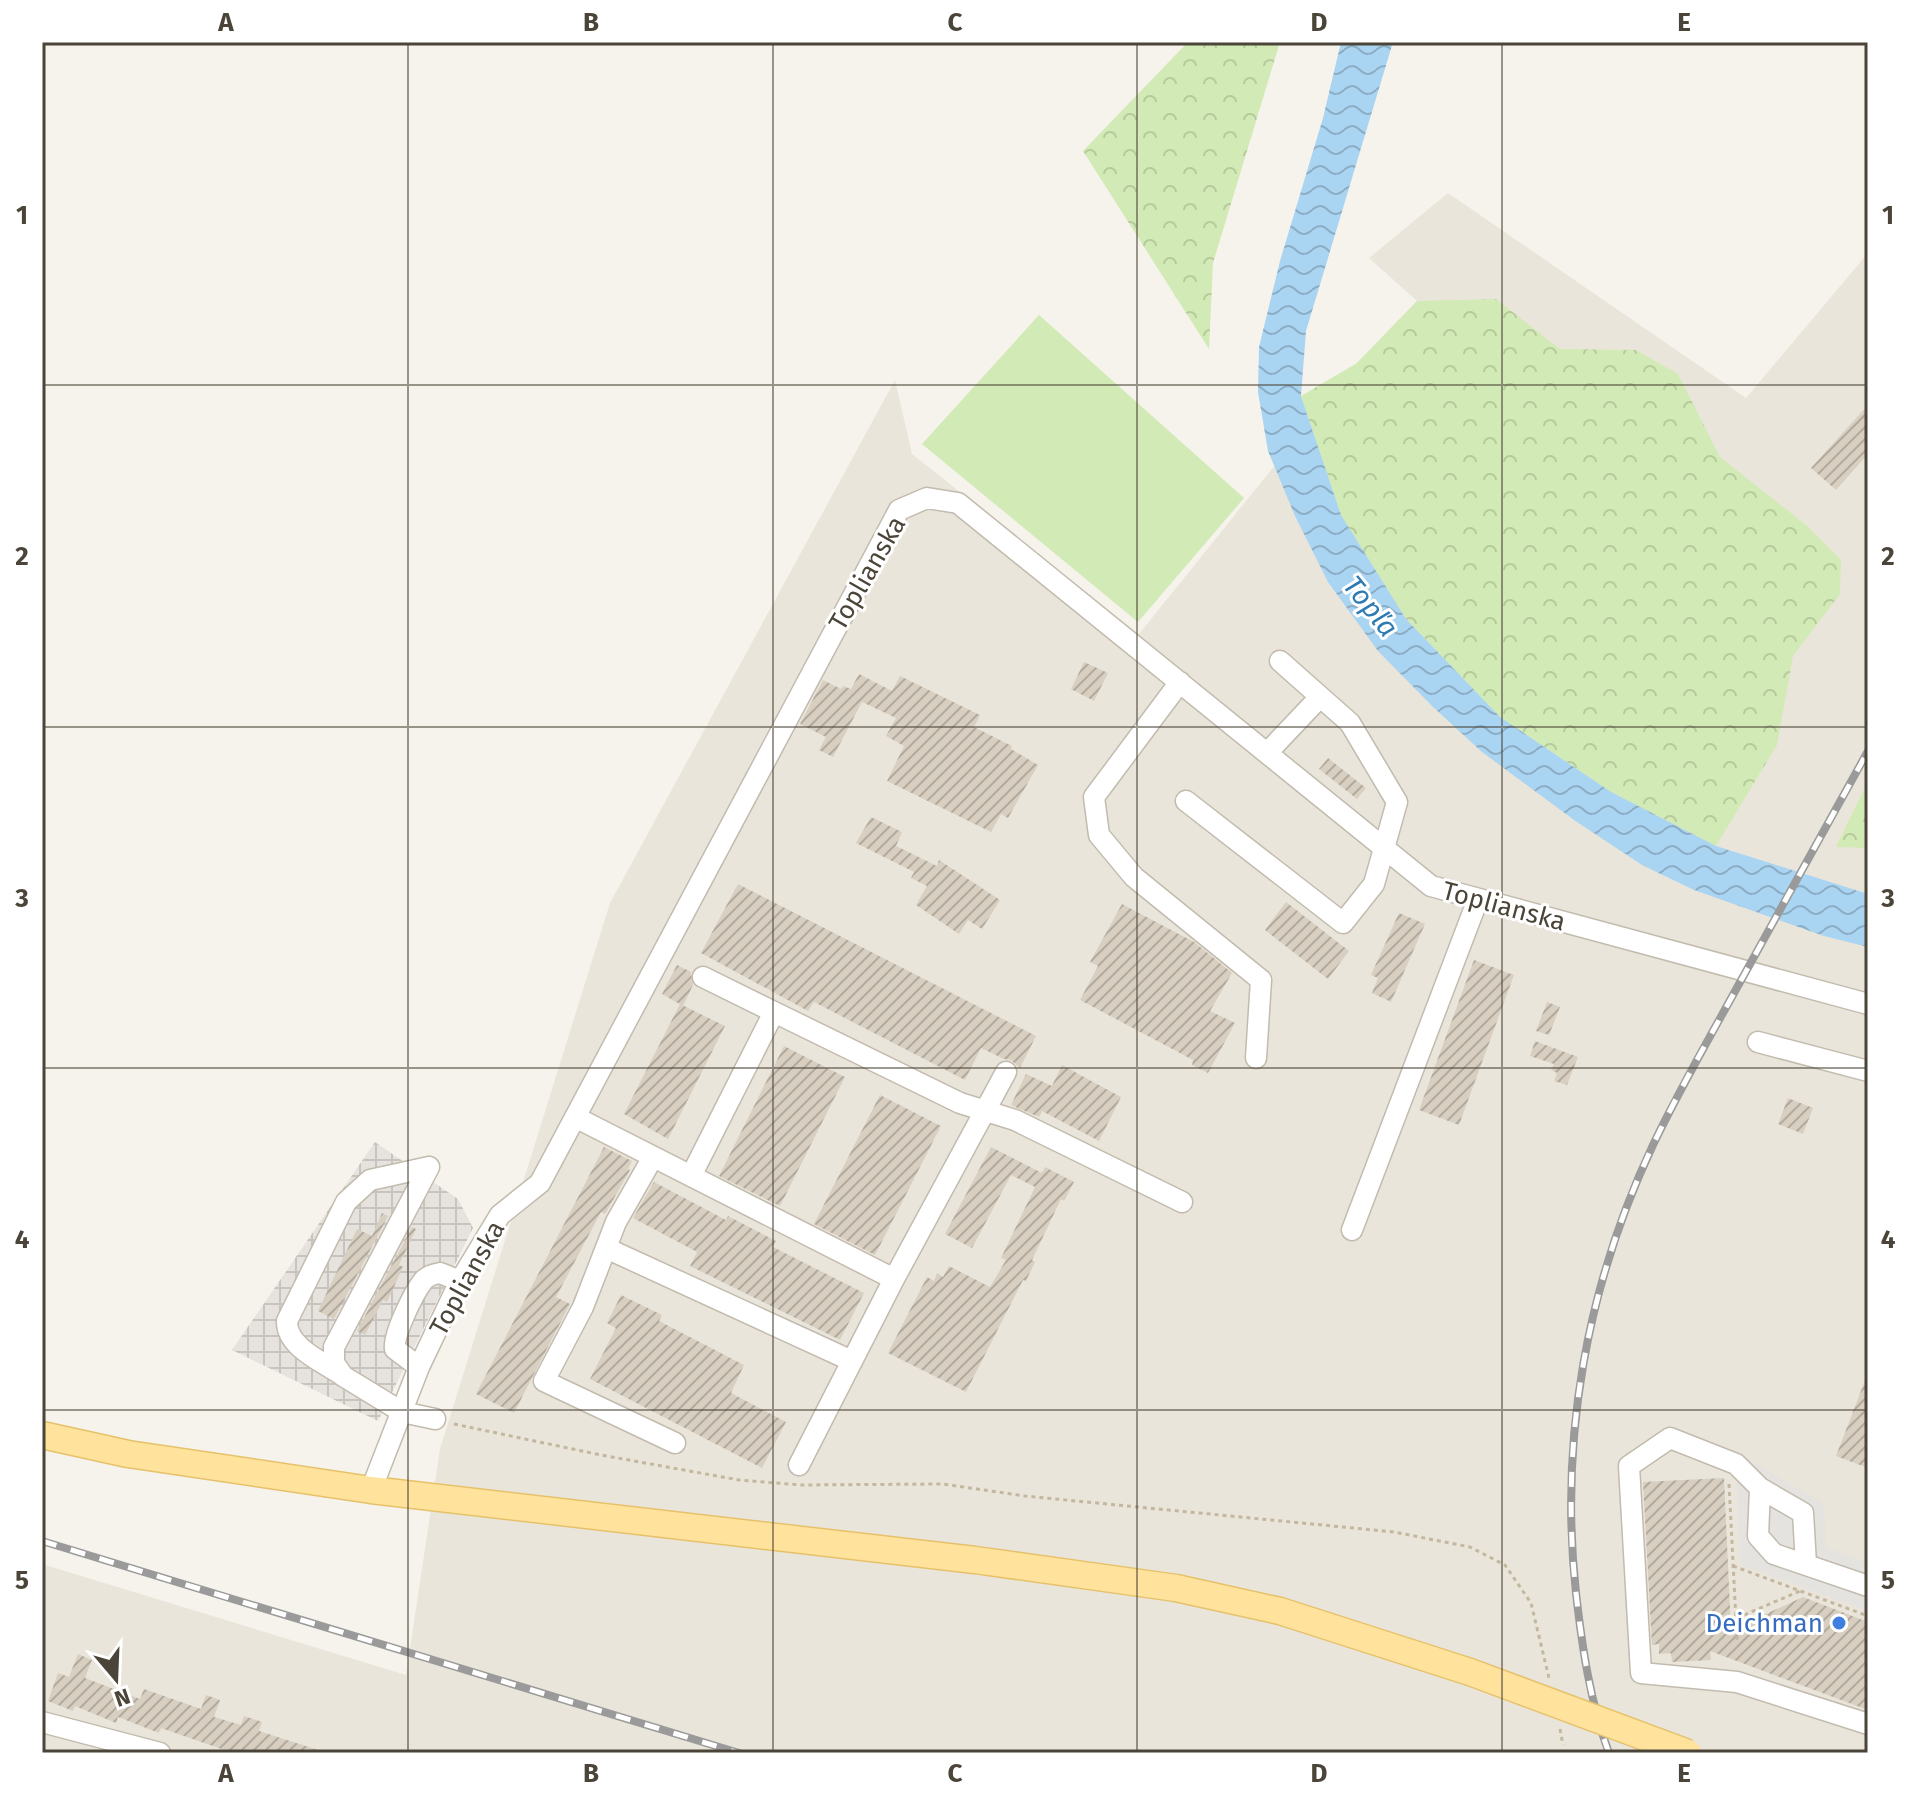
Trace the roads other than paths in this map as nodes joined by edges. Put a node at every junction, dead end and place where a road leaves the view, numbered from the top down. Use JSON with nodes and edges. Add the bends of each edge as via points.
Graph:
{"nodes":[{"id":1,"x":1280,"y":661,"type":"dead end"},
{"id":2,"x":1180,"y":682,"type":"junction"},
{"id":3,"x":1320,"y":697,"type":"junction"},
{"id":4,"x":1267,"y":753,"type":"junction"},
{"id":5,"x":1186,"y":801,"type":"dead end"},
{"id":6,"x":1384,"y":848,"type":"junction"},
{"id":7,"x":1478,"y":899,"type":"junction"},
{"id":8,"x":703,"y":977,"type":"dead end"},
{"id":9,"x":1868,"y":1004,"type":"edge"},
{"id":10,"x":774,"y":1012,"type":"junction"},
{"id":11,"x":1758,"y":1042,"type":"dead end"},
{"id":12,"x":1256,"y":1058,"type":"dead end"},
{"id":13,"x":1868,"y":1071,"type":"edge"},
{"id":14,"x":1006,"y":1072,"type":"dead end"},
{"id":15,"x":985,"y":1111,"type":"junction"},
{"id":16,"x":575,"y":1117,"type":"junction"},
{"id":17,"x":653,"y":1157,"type":"junction"},
{"id":18,"x":691,"y":1176,"type":"junction"},
{"id":19,"x":1182,"y":1202,"type":"dead end"},
{"id":20,"x":1352,"y":1230,"type":"dead end"},
{"id":21,"x":606,"y":1248,"type":"junction"},
{"id":22,"x":894,"y":1279,"type":"junction"},
{"id":23,"x":460,"y":1281,"type":"junction"},
{"id":24,"x":852,"y":1361,"type":"junction"},
{"id":25,"x":419,"y":1367,"type":"junction"},
{"id":26,"x":343,"y":1376,"type":"junction"},
{"id":27,"x":402,"y":1412,"type":"junction"},
{"id":28,"x":435,"y":1419,"type":"road end"},
{"id":29,"x":42,"y":1435,"type":"edge"},
{"id":30,"x":675,"y":1443,"type":"dead end"},
{"id":31,"x":799,"y":1465,"type":"dead end"},
{"id":32,"x":1760,"y":1488,"type":"junction"},
{"id":33,"x":371,"y":1490,"type":"junction"},
{"id":34,"x":1806,"y":1564,"type":"junction"},
{"id":35,"x":1868,"y":1586,"type":"edge"},
{"id":36,"x":42,"y":1722,"type":"edge"},
{"id":37,"x":1868,"y":1724,"type":"edge"},
{"id":38,"x":160,"y":1753,"type":"edge"},
{"id":39,"x":1688,"y":1753,"type":"edge"}],
"edges":[{"from":1,"to":3,"type":"street"},
{"from":2,"to":4,"type":"street","name":"Toplianska"},
{"from":2,"to":12,"type":"street","via":[[1094,797],[1099,835],[1134,877],[1261,980]]},
{"from":2,"to":16,"type":"street","name":"Toplianska","via":[[958,503],[927,498],[899,510]]},
{"from":3,"to":4,"type":"street"},
{"from":3,"to":6,"type":"street","via":[[1350,723],[1397,802]]},
{"from":4,"to":6,"type":"street","name":"Toplianska"},
{"from":5,"to":6,"type":"street","via":[[1343,923],[1374,884]]},
{"from":6,"to":7,"type":"street","name":"Toplianska","via":[[1431,886]]},
{"from":7,"to":9,"type":"street","name":"Toplianska"},
{"from":7,"to":20,"type":"street"},
{"from":8,"to":10,"type":"street"},
{"from":10,"to":15,"type":"street"},
{"from":10,"to":18,"type":"street"},
{"from":11,"to":13,"type":"street"},
{"from":14,"to":15,"type":"street"},
{"from":15,"to":19,"type":"street","via":[[1015,1120]]},
{"from":15,"to":22,"type":"street"},
{"from":16,"to":17,"type":"street"},
{"from":16,"to":23,"type":"street","name":"Toplianska","via":[[540,1183],[500,1215]]},
{"from":17,"to":18,"type":"street"},
{"from":17,"to":21,"type":"street"},
{"from":18,"to":22,"type":"street"},
{"from":21,"to":24,"type":"street"},
{"from":21,"to":30,"type":"street","via":[[583,1307],[544,1381]]},
{"from":22,"to":24,"type":"street"},
{"from":23,"to":25,"type":"street","name":"Toplianska"},
{"from":23,"to":25,"type":"street","via":[[440,1273],[423,1280],[399,1328],[395,1349]]},
{"from":24,"to":31,"type":"street"},
{"from":25,"to":27,"type":"street","name":"Toplianska"},
{"from":26,"to":26,"type":"street","via":[[334,1363],[334,1347],[429,1167],[370,1180],[346,1202],[287,1321],[293,1342]]},
{"from":26,"to":27,"type":"street"},
{"from":27,"to":28,"type":"street"},
{"from":27,"to":33,"type":"street","name":"Toplianska"},
{"from":29,"to":33,"type":"main road","via":[[128,1454]]},
{"from":32,"to":34,"type":"street","via":[[1803,1513]]},
{"from":32,"to":34,"type":"street","via":[[1758,1536],[1774,1554]]},
{"from":32,"to":37,"type":"street","via":[[1736,1464],[1670,1438],[1629,1466],[1641,1673],[1737,1682]]},
{"from":33,"to":39,"type":"main road","bridge":true,"via":[[1176,1588],[1280,1611],[1470,1672]]},
{"from":34,"to":35,"type":"street"},
{"from":36,"to":38,"type":"street"}]}
